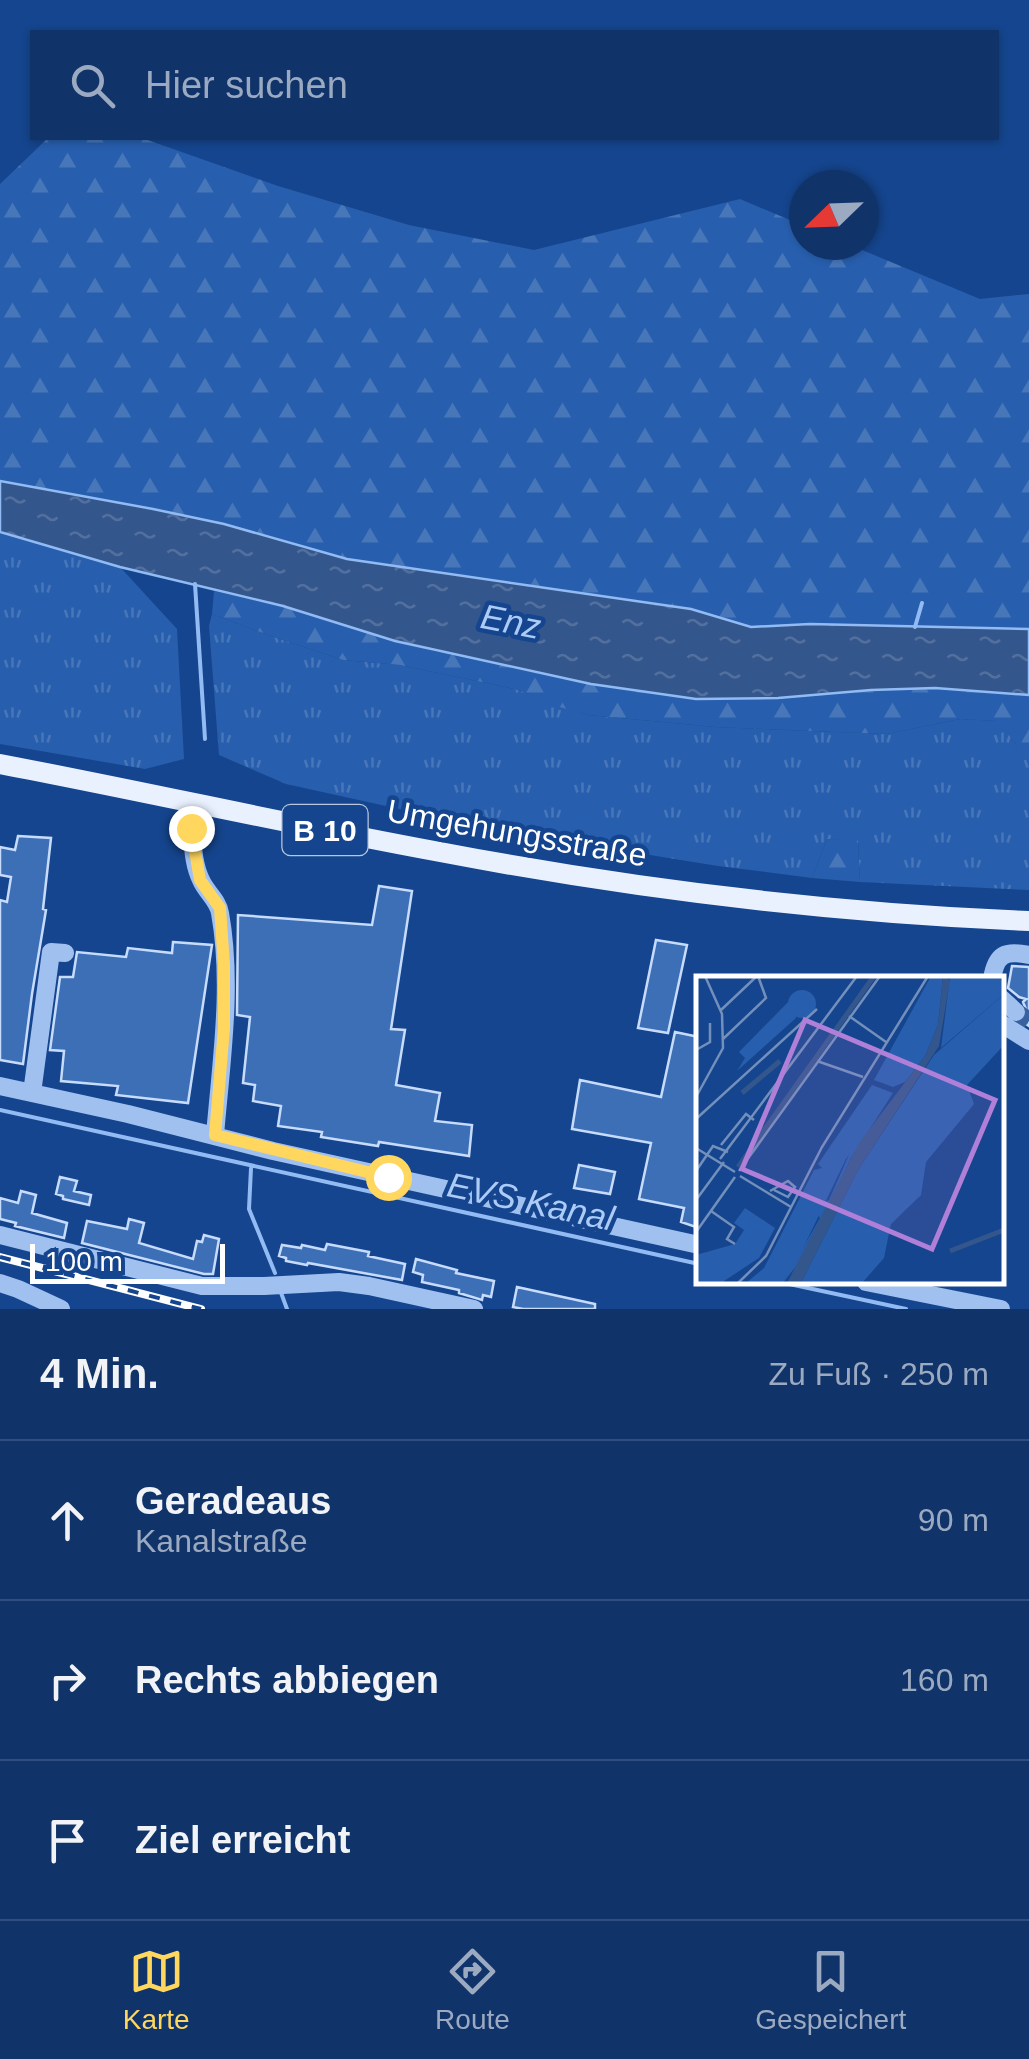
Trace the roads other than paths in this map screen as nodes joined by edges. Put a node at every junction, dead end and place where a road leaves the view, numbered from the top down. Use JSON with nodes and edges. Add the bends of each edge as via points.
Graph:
{"nodes":[{"id":1,"x":0,"y":764,"type":"edge"},
{"id":2,"x":191,"y":828,"type":"dead end"},
{"id":3,"x":1022,"y":923,"type":"edge"},
{"id":4,"x":65,"y":953,"type":"dead end"},
{"id":5,"x":1004,"y":954,"type":"junction"},
{"id":6,"x":1029,"y":955,"type":"edge"},
{"id":7,"x":992,"y":976,"type":"edge"},
{"id":8,"x":1001,"y":976,"type":"edge"},
{"id":9,"x":1009,"y":1018,"type":"edge"},
{"id":10,"x":1029,"y":1041,"type":"edge"},
{"id":11,"x":0,"y":1086,"type":"edge"},
{"id":12,"x":32,"y":1094,"type":"junction"},
{"id":13,"x":215,"y":1135,"type":"junction"},
{"id":14,"x":0,"y":1235,"type":"edge"},
{"id":15,"x":696,"y":1243,"type":"edge"},
{"id":16,"x":0,"y":1283,"type":"edge"},
{"id":17,"x":876,"y":1284,"type":"edge"},
{"id":18,"x":61,"y":1309,"type":"edge"},
{"id":19,"x":474,"y":1309,"type":"edge"},
{"id":20,"x":1001,"y":1309,"type":"edge"}],
"edges":[{"from":1,"to":3,"type":"main road","name":"Umgehungsstraße","number":"B 10","via":[[560,873],[821,907]]},
{"from":2,"to":13,"type":"street","via":[[200,880],[220,908],[224,1028]]},
{"from":4,"to":12,"type":"street","via":[[51,952]]},
{"from":5,"to":6,"type":"street"},
{"from":5,"to":7,"type":"street"},
{"from":5,"to":8,"type":"street"},
{"from":9,"to":10,"type":"street"},
{"from":11,"to":12,"type":"street"},
{"from":12,"to":13,"type":"street"},
{"from":13,"to":15,"type":"street"},
{"from":14,"to":19,"type":"street","via":[[202,1286],[339,1282]]},
{"from":16,"to":18,"type":"street"},
{"from":17,"to":20,"type":"street"}]}
